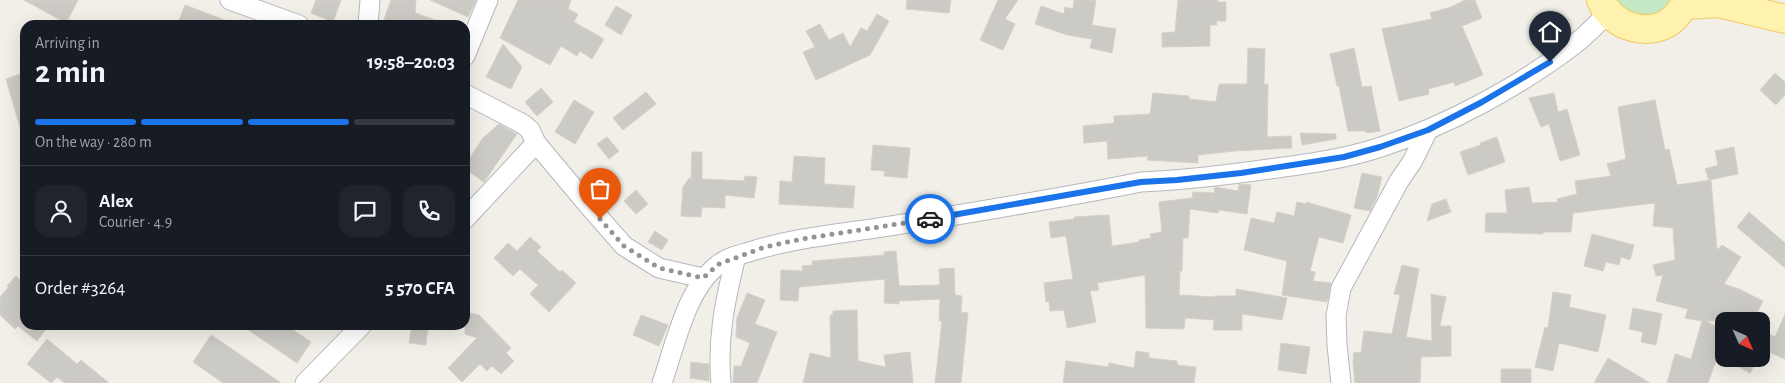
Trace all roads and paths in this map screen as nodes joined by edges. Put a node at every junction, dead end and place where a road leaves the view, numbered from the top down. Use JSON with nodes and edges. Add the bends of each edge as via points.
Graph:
{"nodes":[{"id":1,"x":230,"y":0,"type":"edge"},
{"id":2,"x":370,"y":0,"type":"edge"},
{"id":3,"x":488,"y":0,"type":"edge"},
{"id":4,"x":1686,"y":3,"type":"edge"},
{"id":5,"x":1605,"y":7,"type":"edge"},
{"id":6,"x":285,"y":20,"type":"edge"},
{"id":7,"x":368,"y":20,"type":"edge"},
{"id":8,"x":1785,"y":20,"type":"edge"},
{"id":9,"x":470,"y":44,"type":"edge"},
{"id":10,"x":470,"y":97,"type":"edge"},
{"id":11,"x":1428,"y":130,"type":"junction"},
{"id":12,"x":536,"y":143,"type":"junction"},
{"id":13,"x":470,"y":214,"type":"edge"},
{"id":14,"x":736,"y":256,"type":"junction"},
{"id":15,"x":703,"y":278,"type":"junction"},
{"id":16,"x":357,"y":330,"type":"edge"},
{"id":17,"x":305,"y":383,"type":"edge"},
{"id":18,"x":662,"y":383,"type":"edge"},
{"id":19,"x":721,"y":383,"type":"edge"},
{"id":20,"x":1341,"y":383,"type":"edge"}],
"edges":[{"from":1,"to":6,"type":"street"},
{"from":2,"to":7,"type":"street"},
{"from":3,"to":9,"type":"street"},
{"from":4,"to":5,"type":"main road","via":[[1673,20],[1646,29],[1632,28],[1619,22]]},
{"from":4,"to":8,"type":"main road","via":[[1718,3]]},
{"from":5,"to":11,"type":"street","via":[[1576,43],[1550,62]]},
{"from":10,"to":12,"type":"street","via":[[523,124]]},
{"from":11,"to":14,"type":"street","via":[[1344,157],[1232,174],[1141,182],[802,239]]},
{"from":11,"to":20,"type":"street","via":[[1341,288],[1336,316]]},
{"from":12,"to":13,"type":"street"},
{"from":12,"to":15,"type":"street","via":[[624,246],[659,268]]},
{"from":14,"to":15,"type":"street","via":[[719,264]]},
{"from":14,"to":19,"type":"street","via":[[724,306]]},
{"from":15,"to":18,"type":"street","via":[[691,301]]},
{"from":16,"to":17,"type":"street"}]}
